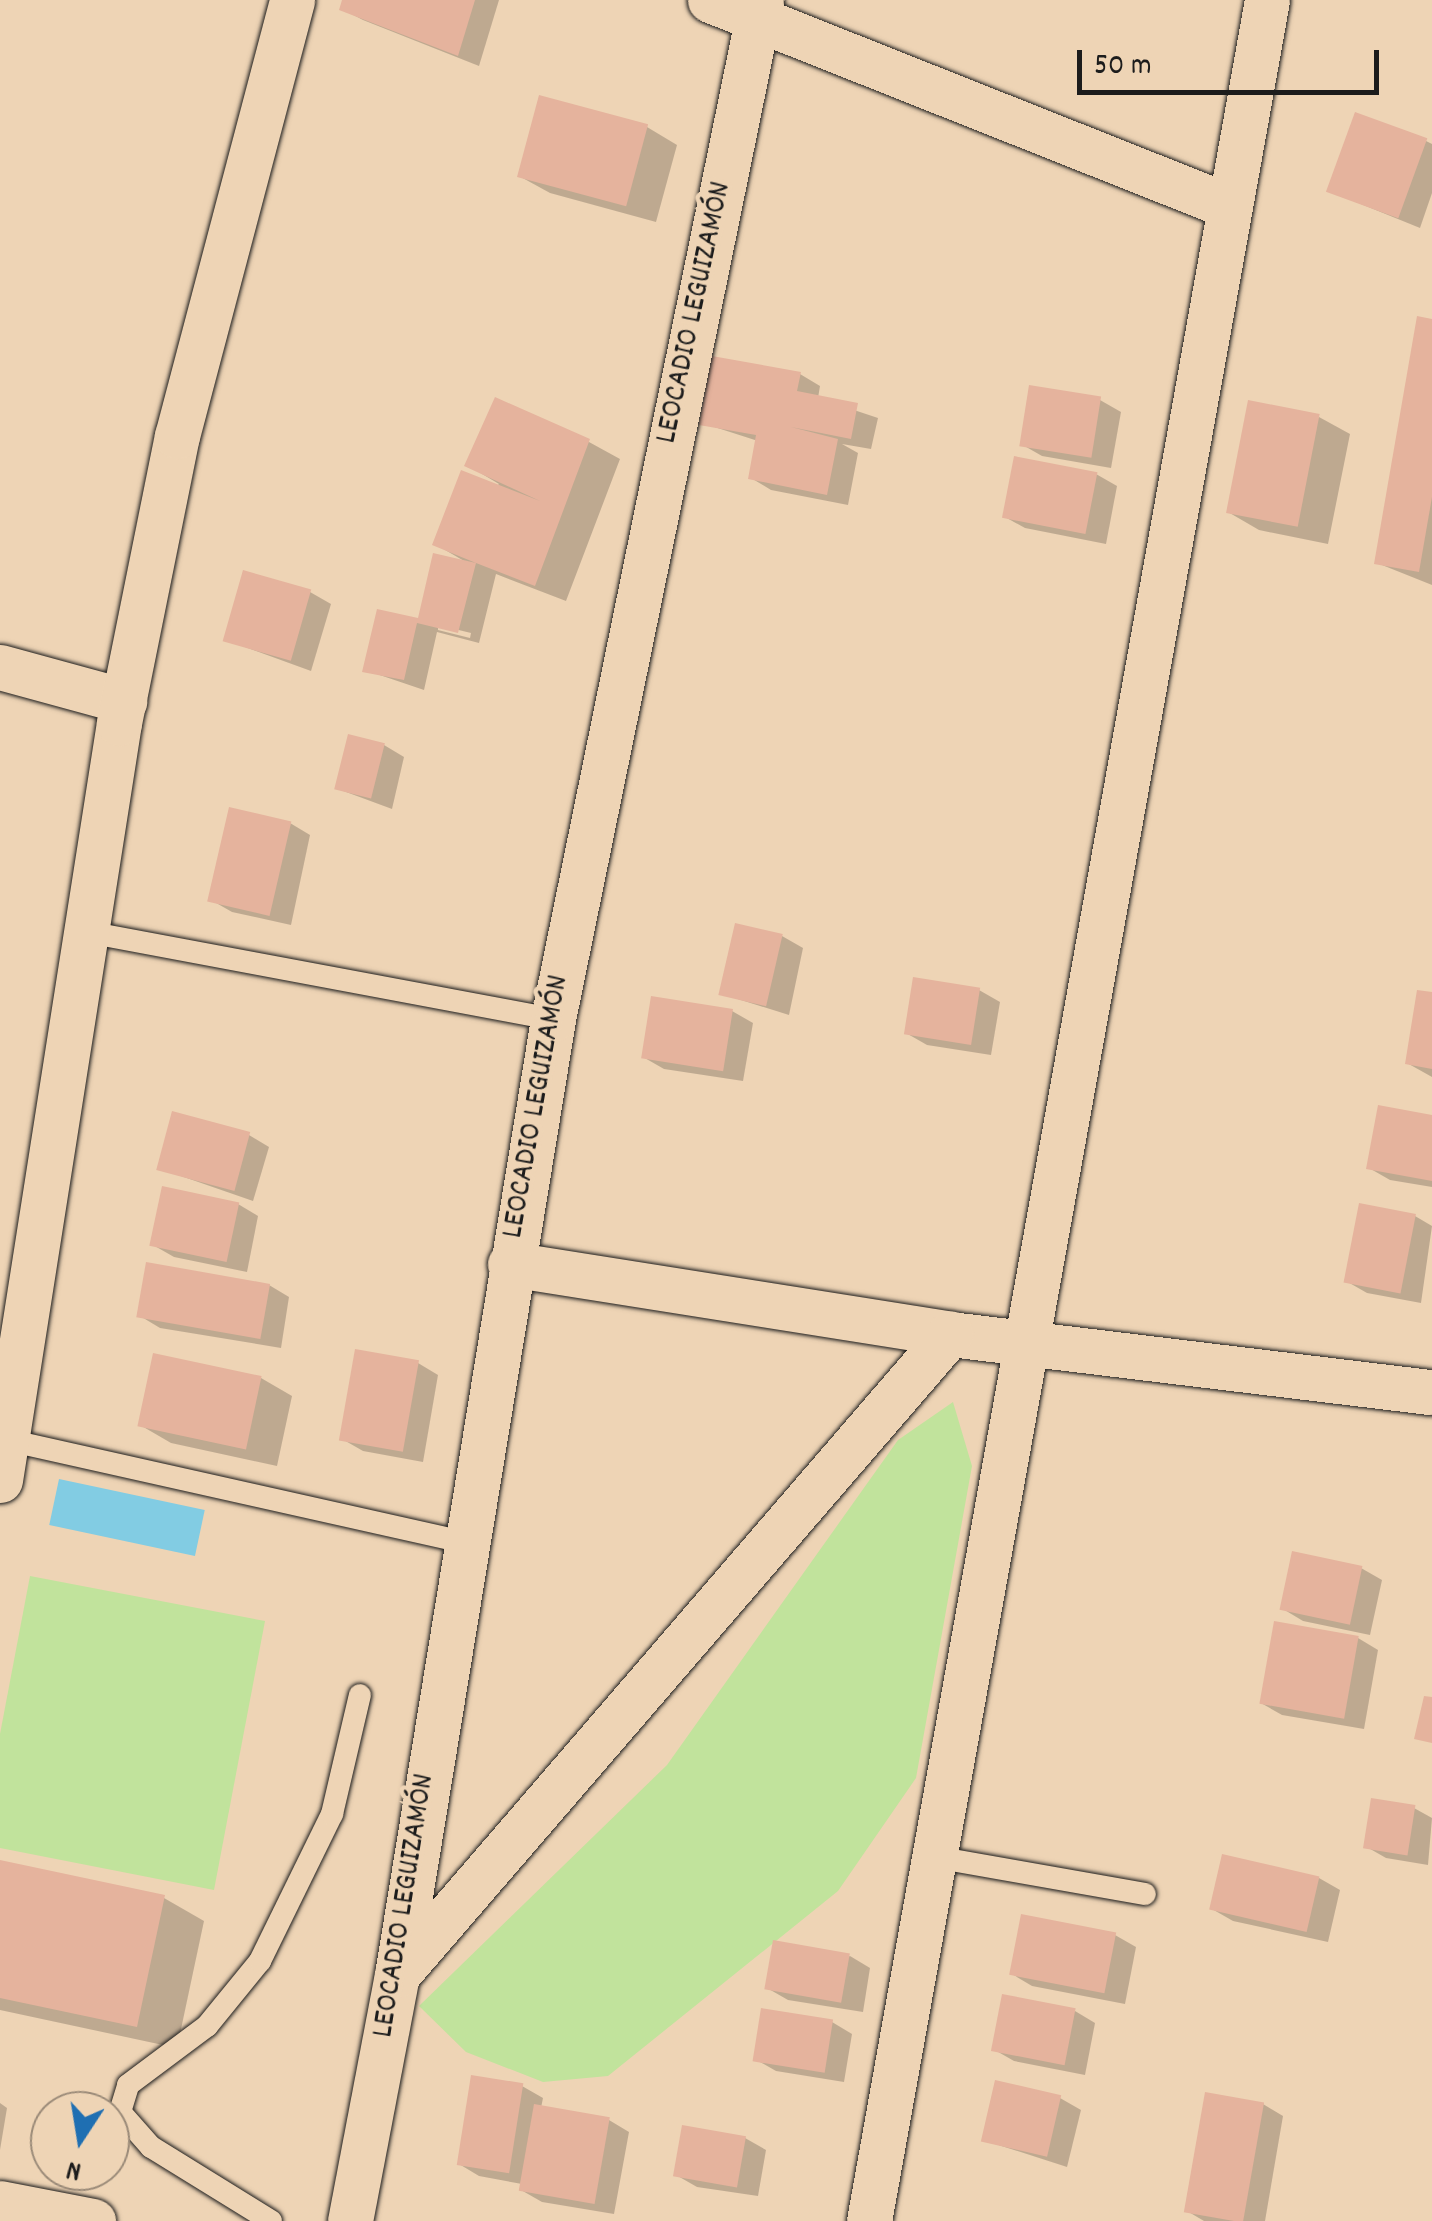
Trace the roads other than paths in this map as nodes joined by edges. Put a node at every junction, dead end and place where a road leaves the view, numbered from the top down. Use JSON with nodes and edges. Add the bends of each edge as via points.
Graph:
{"nodes":[{"id":1,"x":292,"y":0,"type":"edge"},
{"id":2,"x":710,"y":0,"type":"edge"},
{"id":3,"x":1266,"y":0,"type":"edge"},
{"id":4,"x":759,"y":9,"type":"edge"},
{"id":5,"x":1226,"y":205,"type":"junction"},
{"id":6,"x":0,"y":667,"type":"edge"},
{"id":7,"x":124,"y":700,"type":"junction"},
{"id":8,"x":82,"y":931,"type":"junction"},
{"id":9,"x":552,"y":1019,"type":"junction"},
{"id":10,"x":510,"y":1264,"type":"junction"},
{"id":11,"x":950,"y":1334,"type":"junction"},
{"id":12,"x":1029,"y":1344,"type":"junction"},
{"id":13,"x":1432,"y":1392,"type":"edge"},
{"id":14,"x":4,"y":1460,"type":"edge"},
{"id":15,"x":463,"y":1542,"type":"junction"},
{"id":16,"x":360,"y":1695,"type":"dead end"},
{"id":17,"x":935,"y":1858,"type":"junction"},
{"id":18,"x":1144,"y":1894,"type":"dead end"},
{"id":19,"x":397,"y":1976,"type":"junction"},
{"id":20,"x":0,"y":2203,"type":"edge"},
{"id":21,"x":93,"y":2221,"type":"edge"},
{"id":22,"x":270,"y":2221,"type":"edge"},
{"id":23,"x":350,"y":2221,"type":"edge"},
{"id":24,"x":869,"y":2221,"type":"edge"}],
"edges":[{"from":1,"to":7,"type":"street","via":[[177,436]]},
{"from":2,"to":4,"type":"street"},
{"from":3,"to":5,"type":"street"},
{"from":4,"to":5,"type":"street"},
{"from":4,"to":9,"type":"street","name":"LEOCADIO LEGUIZAMÓN"},
{"from":5,"to":12,"type":"street"},
{"from":6,"to":7,"type":"street"},
{"from":7,"to":8,"type":"street"},
{"from":8,"to":9,"type":"lane"},
{"from":8,"to":14,"type":"street"},
{"from":9,"to":10,"type":"street","name":"LEOCADIO LEGUIZAMÓN"},
{"from":10,"to":11,"type":"street"},
{"from":10,"to":15,"type":"street","name":"LEOCADIO LEGUIZAMÓN"},
{"from":11,"to":12,"type":"street"},
{"from":11,"to":19,"type":"street"},
{"from":12,"to":13,"type":"street"},
{"from":12,"to":17,"type":"street"},
{"from":14,"to":15,"type":"lane"},
{"from":15,"to":19,"type":"street","name":"LEOCADIO LEGUIZAMÓN"},
{"from":16,"to":22,"type":"lane","via":[[332,1814],[260,1961],[206,2026],[128,2085],[120,2112],[151,2148]]},
{"from":17,"to":18,"type":"lane"},
{"from":17,"to":24,"type":"street"},
{"from":19,"to":23,"type":"street","name":"LEOCADIO LEGUIZAMÓN"},
{"from":20,"to":21,"type":"street"}]}
